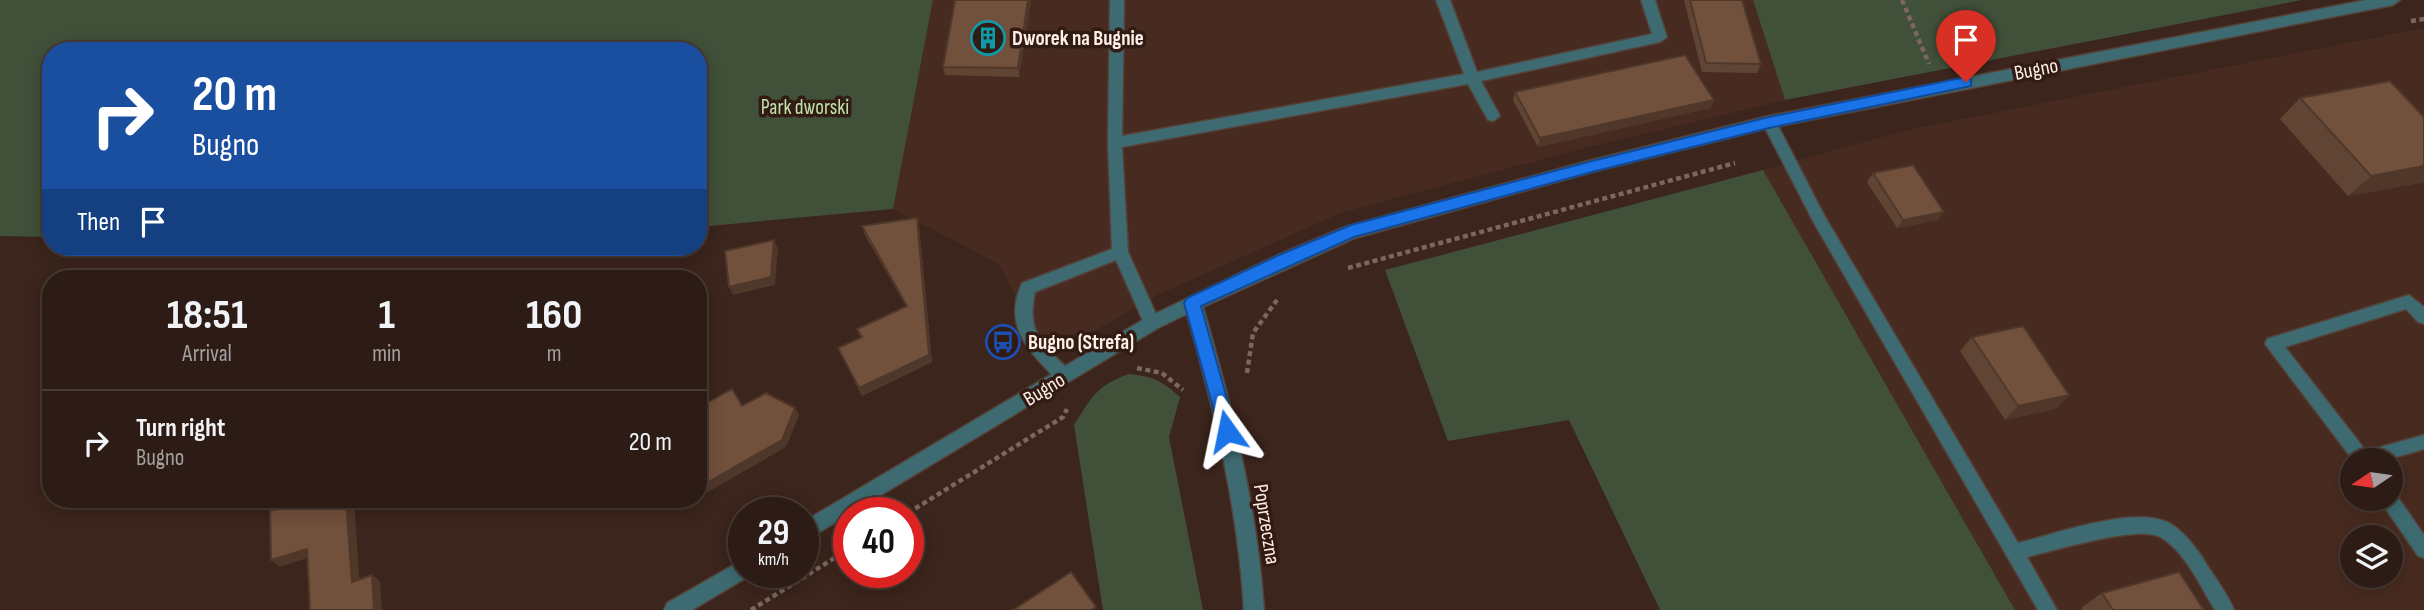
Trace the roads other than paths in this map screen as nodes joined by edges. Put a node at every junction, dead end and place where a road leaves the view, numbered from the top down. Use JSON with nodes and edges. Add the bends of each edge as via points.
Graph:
{"nodes":[{"id":1,"x":1117,"y":0,"type":"edge"},
{"id":2,"x":1443,"y":0,"type":"edge"},
{"id":3,"x":1648,"y":0,"type":"edge"},
{"id":4,"x":2393,"y":0,"type":"edge"},
{"id":5,"x":1472,"y":78,"type":"junction"},
{"id":6,"x":1493,"y":116,"type":"dead end"},
{"id":7,"x":1769,"y":122,"type":"junction"},
{"id":8,"x":1115,"y":143,"type":"junction"},
{"id":9,"x":1120,"y":252,"type":"junction"},
{"id":10,"x":1192,"y":303,"type":"junction"},
{"id":11,"x":2424,"y":317,"type":"edge"},
{"id":12,"x":1152,"y":323,"type":"junction"},
{"id":13,"x":1064,"y":376,"type":"junction"},
{"id":14,"x":2424,"y":442,"type":"edge"},
{"id":15,"x":2353,"y":448,"type":"edge"},
{"id":16,"x":2403,"y":448,"type":"edge"},
{"id":17,"x":2397,"y":511,"type":"edge"},
{"id":18,"x":819,"y":523,"type":"edge"},
{"id":19,"x":2424,"y":551,"type":"edge"},
{"id":20,"x":2015,"y":552,"type":"junction"},
{"id":21,"x":728,"y":578,"type":"edge"},
{"id":22,"x":674,"y":610,"type":"edge"},
{"id":23,"x":1254,"y":610,"type":"edge"},
{"id":24,"x":2048,"y":610,"type":"edge"},
{"id":25,"x":2225,"y":610,"type":"edge"}],
"edges":[{"from":1,"to":8,"type":"lane"},
{"from":2,"to":5,"type":"lane"},
{"from":3,"to":5,"type":"lane","via":[[1660,37]]},
{"from":4,"to":7,"type":"street","name":"Bugno"},
{"from":5,"to":6,"type":"lane"},
{"from":5,"to":8,"type":"lane"},
{"from":7,"to":10,"type":"street","name":"Bugno","via":[[1351,232]]},
{"from":7,"to":20,"type":"lane","via":[[1819,219]]},
{"from":8,"to":9,"type":"lane"},
{"from":9,"to":12,"type":"lane"},
{"from":9,"to":13,"type":"lane","via":[[1028,288],[1021,313],[1024,333]]},
{"from":10,"to":12,"type":"street","name":"Bugno"},
{"from":10,"to":23,"type":"street","name":"Poprzeczna","via":[[1221,399],[1243,508]]},
{"from":11,"to":15,"type":"lane","via":[[2409,302],[2273,344]]},
{"from":12,"to":13,"type":"street","name":"Bugno"},
{"from":13,"to":18,"type":"street","name":"Bugno"},
{"from":14,"to":16,"type":"lane"},
{"from":17,"to":19,"type":"lane"},
{"from":20,"to":24,"type":"lane"},
{"from":20,"to":25,"type":"lane","via":[[2139,523],[2161,528],[2180,543]]},
{"from":21,"to":22,"type":"street"}]}
